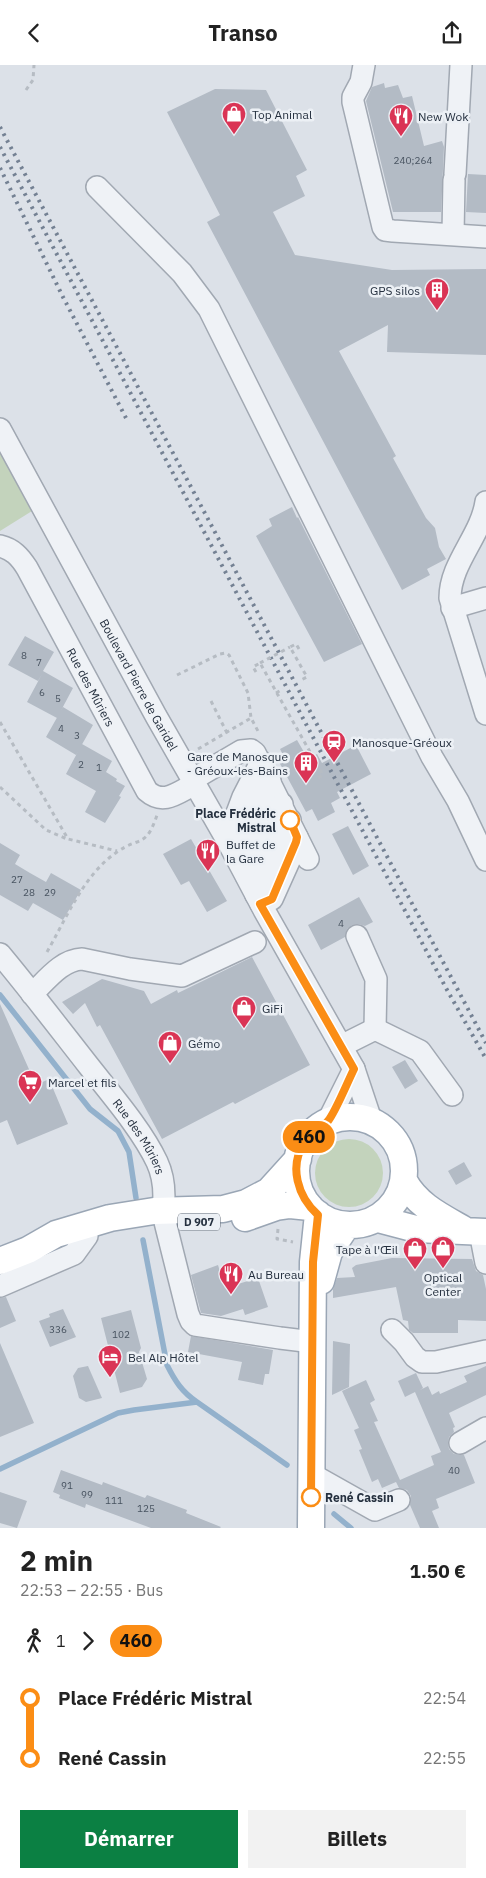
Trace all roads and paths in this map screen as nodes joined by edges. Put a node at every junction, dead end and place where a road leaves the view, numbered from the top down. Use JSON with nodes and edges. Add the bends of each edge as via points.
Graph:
{"nodes":[{"id":1,"x":34,"y":65,"type":"edge"},
{"id":2,"x":364,"y":65,"type":"edge"},
{"id":3,"x":461,"y":65,"type":"edge"},
{"id":4,"x":26,"y":90,"type":"dead end"},
{"id":5,"x":97,"y":187,"type":"dead end"},
{"id":6,"x":453,"y":234,"type":"junction"},
{"id":7,"x":486,"y":237,"type":"edge"},
{"id":8,"x":0,"y":429,"type":"edge"},
{"id":9,"x":486,"y":502,"type":"edge"},
{"id":10,"x":0,"y":545,"type":"edge"},
{"id":11,"x":486,"y":598,"type":"edge"},
{"id":12,"x":452,"y":608,"type":"junction"},
{"id":13,"x":290,"y":647,"type":"junction"},
{"id":14,"x":299,"y":649,"type":"dead end"},
{"id":15,"x":260,"y":663,"type":"junction"},
{"id":16,"x":256,"y":672,"type":"dead end"},
{"id":17,"x":177,"y":675,"type":"dead end"},
{"id":18,"x":301,"y":680,"type":"dead end"},
{"id":19,"x":283,"y":689,"type":"dead end"},
{"id":20,"x":276,"y":693,"type":"junction"},
{"id":21,"x":211,"y":701,"type":"dead end"},
{"id":22,"x":486,"y":714,"type":"edge"},
{"id":23,"x":251,"y":718,"type":"dead end"},
{"id":24,"x":0,"y":722,"type":"edge"},
{"id":25,"x":227,"y":733,"type":"dead end"},
{"id":26,"x":266,"y":772,"type":"junction"},
{"id":27,"x":318,"y":778,"type":"dead end"},
{"id":28,"x":194,"y":782,"type":"junction"},
{"id":29,"x":0,"y":787,"type":"edge"},
{"id":30,"x":163,"y":798,"type":"junction"},
{"id":31,"x":290,"y":820,"type":"junction"},
{"id":32,"x":68,"y":839,"type":"junction"},
{"id":33,"x":231,"y":847,"type":"junction"},
{"id":34,"x":117,"y":851,"type":"junction"},
{"id":35,"x":308,"y":859,"type":"dead end"},
{"id":36,"x":486,"y":860,"type":"edge"},
{"id":37,"x":246,"y":875,"type":"junction"},
{"id":38,"x":258,"y":900,"type":"junction"},
{"id":39,"x":357,"y":936,"type":"dead end"},
{"id":40,"x":255,"y":942,"type":"dead end"},
{"id":41,"x":0,"y":954,"type":"edge"},
{"id":42,"x":46,"y":955,"type":"dead end"},
{"id":43,"x":32,"y":994,"type":"junction"},
{"id":44,"x":375,"y":1029,"type":"junction"},
{"id":45,"x":341,"y":1046,"type":"junction"},
{"id":46,"x":354,"y":1069,"type":"junction"},
{"id":47,"x":452,"y":1095,"type":"dead end"},
{"id":48,"x":371,"y":1120,"type":"junction"},
{"id":49,"x":328,"y":1121,"type":"junction"},
{"id":50,"x":298,"y":1159,"type":"junction"},
{"id":51,"x":404,"y":1181,"type":"junction"},
{"id":52,"x":314,"y":1211,"type":"junction"},
{"id":53,"x":164,"y":1216,"type":"junction"},
{"id":54,"x":378,"y":1219,"type":"junction"},
{"id":55,"x":278,"y":1224,"type":"dead end"},
{"id":56,"x":347,"y":1225,"type":"junction"},
{"id":57,"x":477,"y":1232,"type":"edge"},
{"id":58,"x":87,"y":1236,"type":"junction"},
{"id":59,"x":301,"y":1244,"type":"dead end"},
{"id":60,"x":28,"y":1250,"type":"junction"},
{"id":61,"x":0,"y":1261,"type":"edge"},
{"id":62,"x":486,"y":1263,"type":"edge"},
{"id":63,"x":0,"y":1286,"type":"edge"},
{"id":64,"x":313,"y":1311,"type":"junction"},
{"id":65,"x":392,"y":1330,"type":"dead end"},
{"id":66,"x":313,"y":1342,"type":"junction"},
{"id":67,"x":486,"y":1351,"type":"edge"},
{"id":68,"x":486,"y":1429,"type":"edge"},
{"id":69,"x":460,"y":1443,"type":"dead end"},
{"id":70,"x":311,"y":1466,"type":"junction"},
{"id":71,"x":399,"y":1500,"type":"dead end"},
{"id":72,"x":312,"y":1528,"type":"edge"}],
"edges":[{"from":1,"to":4,"type":"path","via":[[33,80]]},
{"from":2,"to":6,"type":"street","via":[[353,102],[383,227],[392,231]]},
{"from":3,"to":6,"type":"street"},
{"from":5,"to":36,"type":"street","via":[[182,273],[209,309]]},
{"from":6,"to":7,"type":"street"},
{"from":8,"to":28,"type":"street","name":"Boulevard Pierre de Garidel"},
{"from":9,"to":12,"type":"street","via":[[481,520],[454,576],[450,589]]},
{"from":10,"to":30,"type":"street","name":"Rue des Mûriers","via":[[9,548],[23,561],[147,791]]},
{"from":11,"to":12,"type":"street"},
{"from":12,"to":22,"type":"street"},
{"from":13,"to":14,"type":"path","via":[[296,644]]},
{"from":13,"to":15,"type":"path","bridge":true},
{"from":13,"to":18,"type":"path","via":[[307,677]]},
{"from":15,"to":16,"type":"path","via":[[253,667]]},
{"from":15,"to":20,"type":"path"},
{"from":17,"to":23,"type":"path","via":[[226,653],[248,693]]},
{"from":19,"to":20,"type":"path"},
{"from":20,"to":27,"type":"path","via":[[323,775]]},
{"from":21,"to":25,"type":"path"},
{"from":24,"to":32,"type":"path"},
{"from":26,"to":28,"type":"street","via":[[255,753],[246,749]]},
{"from":26,"to":31,"type":"street"},
{"from":26,"to":33,"type":"street"},
{"from":28,"to":30,"type":"street"},
{"from":28,"to":33,"type":"street","name":"Boulevard Pierre de Garidel"},
{"from":29,"to":32,"type":"path","via":[[46,830]]},
{"from":30,"to":34,"type":"path","via":[[145,839]]},
{"from":31,"to":35,"type":"street"},
{"from":31,"to":37,"type":"street"},
{"from":31,"to":38,"type":"street","via":[[294,850],[272,899]]},
{"from":32,"to":34,"type":"path"},
{"from":33,"to":37,"type":"street","name":"Boulevard Pierre de Garidel"},
{"from":34,"to":42,"type":"path","via":[[93,873]]},
{"from":37,"to":38,"type":"street","name":"Boulevard Pierre de Garidel"},
{"from":38,"to":45,"type":"street","name":"Boulevard Pierre de Garidel"},
{"from":39,"to":44,"type":"street","via":[[376,979]]},
{"from":40,"to":43,"type":"street","via":[[182,976],[75,959],[62,965]]},
{"from":41,"to":43,"type":"street","name":"Rue des Mûriers"},
{"from":43,"to":53,"type":"street","name":"Rue des Mûriers","via":[[114,1098],[157,1161],[164,1187]]},
{"from":44,"to":45,"type":"street"},
{"from":44,"to":47,"type":"street","via":[[420,1051]]},
{"from":45,"to":46,"type":"street","name":"Boulevard Pierre de Garidel"},
{"from":46,"to":48,"type":"street","name":"Boulevard Pierre de Garidel"},
{"from":46,"to":49,"type":"street"},
{"from":48,"to":49,"type":"main road","via":[[346,1117]]},
{"from":48,"to":51,"type":"main road","via":[[383,1127],[396,1142],[404,1161]]},
{"from":49,"to":50,"type":"main road","via":[[304,1143]]},
{"from":50,"to":52,"type":"main road","via":[[296,1176],[301,1193]]},
{"from":50,"to":53,"type":"main road","number":"D 907","via":[[269,1191],[246,1203]]},
{"from":51,"to":54,"type":"main road","via":[[393,1204]]},
{"from":51,"to":57,"type":"main road","via":[[425,1207]]},
{"from":52,"to":53,"type":"main road","number":"D 907","via":[[290,1205],[242,1218]]},
{"from":52,"to":56,"type":"main road","via":[[332,1222]]},
{"from":52,"to":64,"type":"main road"},
{"from":53,"to":58,"type":"main road","number":"D 907"},
{"from":53,"to":60,"type":"main road","number":"D 907","via":[[129,1214],[87,1224],[56,1234]]},
{"from":53,"to":66,"type":"street","name":"Rue des Mûriers","via":[[188,1314],[195,1325]]},
{"from":54,"to":56,"type":"main road"},
{"from":54,"to":57,"type":"main road","via":[[416,1229]]},
{"from":55,"to":59,"type":"path","via":[[277,1239]]},
{"from":56,"to":64,"type":"main road","via":[[329,1252]]},
{"from":57,"to":62,"type":"street"},
{"from":58,"to":60,"type":"main road","number":"D 907"},
{"from":58,"to":63,"type":"street","via":[[74,1254]]},
{"from":60,"to":61,"type":"main road","number":"D 907"},
{"from":64,"to":66,"type":"main road"},
{"from":65,"to":67,"type":"street","via":[[422,1362]]},
{"from":66,"to":70,"type":"main road"},
{"from":68,"to":69,"type":"street"},
{"from":70,"to":71,"type":"street","via":[[376,1510]]},
{"from":70,"to":72,"type":"main road"}]}
